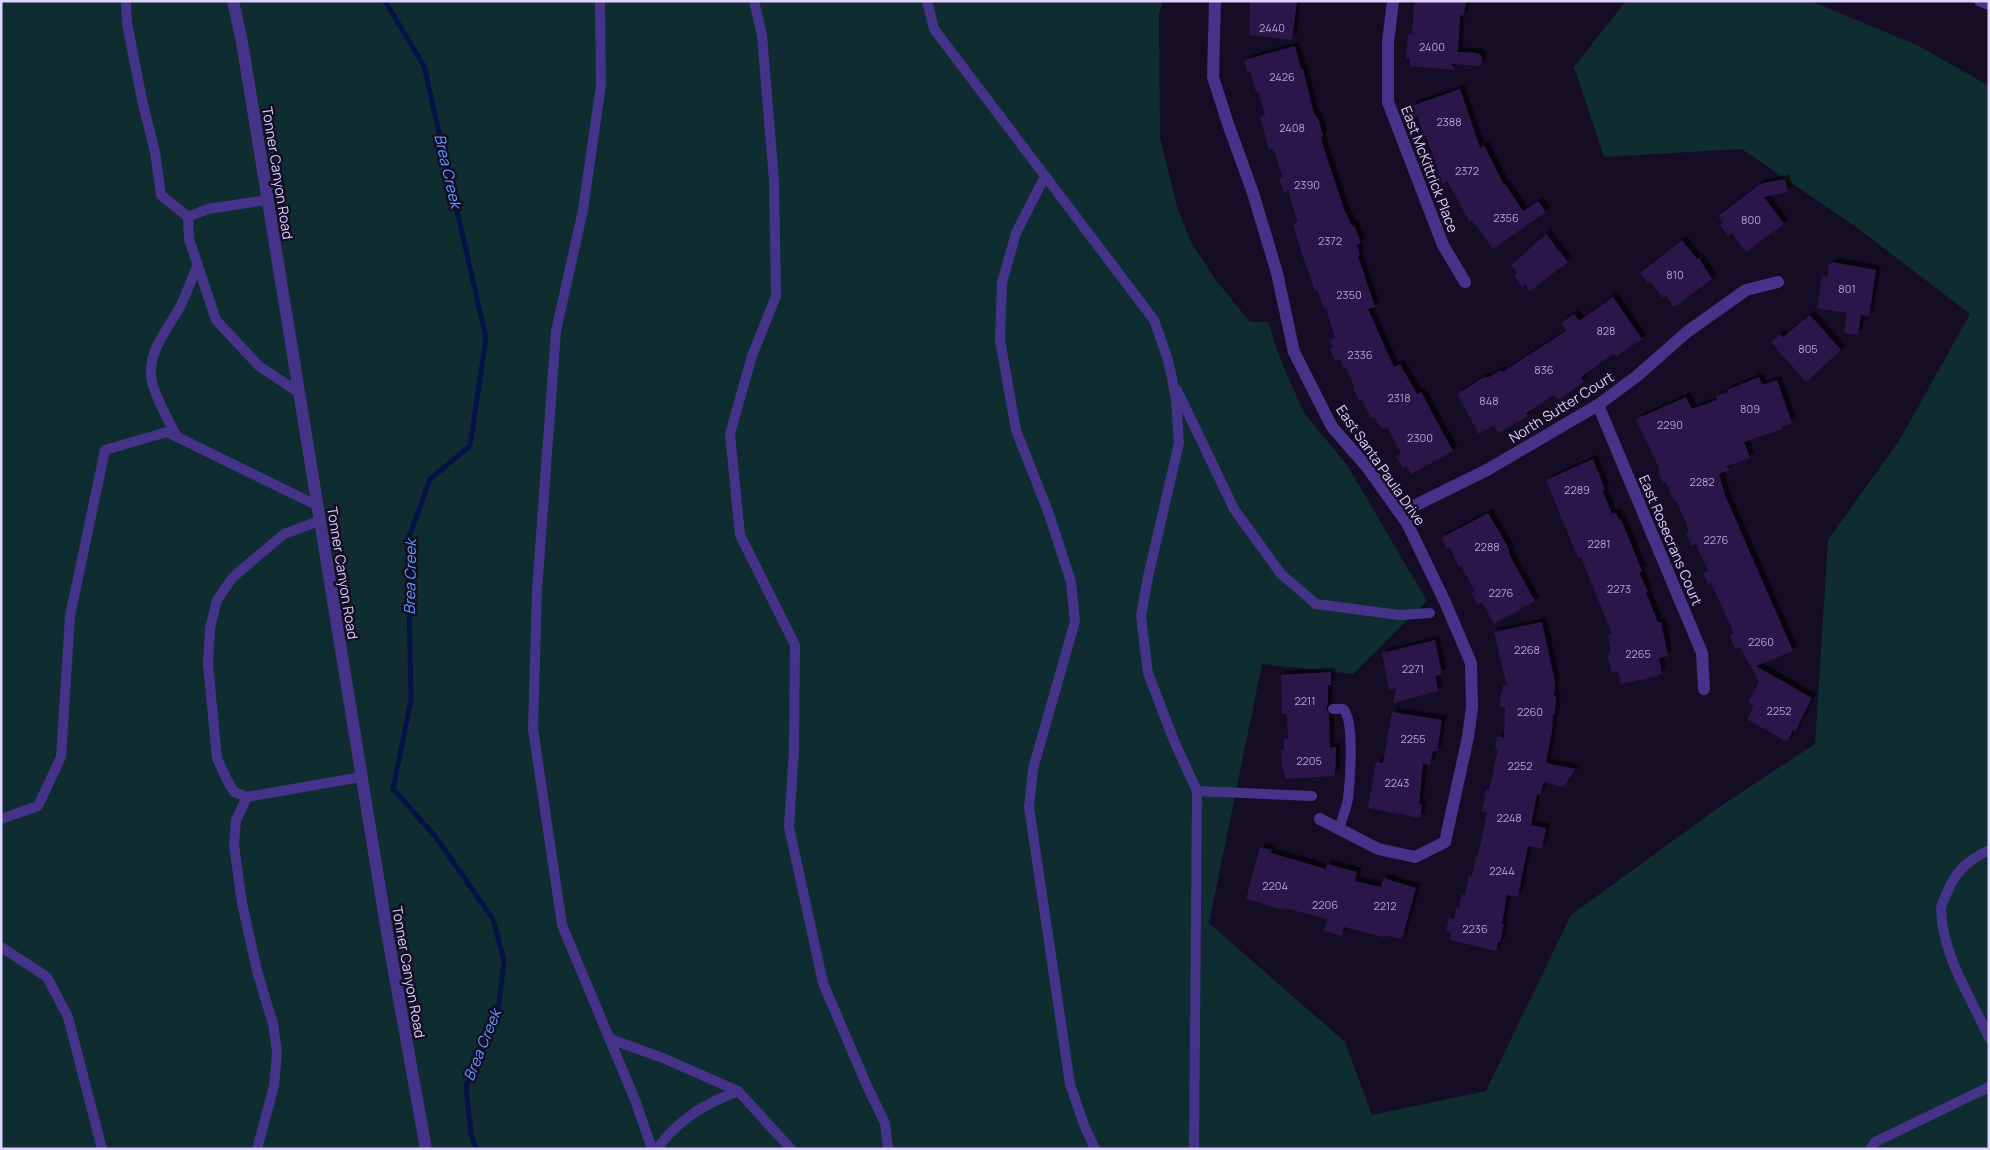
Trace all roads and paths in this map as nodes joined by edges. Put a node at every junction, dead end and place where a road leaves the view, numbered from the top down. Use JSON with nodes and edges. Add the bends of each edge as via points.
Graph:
{"nodes":[{"id":1,"x":126,"y":1,"type":"edge"},
{"id":2,"x":232,"y":1,"type":"edge"},
{"id":3,"x":600,"y":1,"type":"edge"},
{"id":4,"x":754,"y":1,"type":"edge"},
{"id":5,"x":927,"y":1,"type":"edge"},
{"id":6,"x":1215,"y":1,"type":"edge"},
{"id":7,"x":1393,"y":1,"type":"edge"},
{"id":8,"x":1978,"y":1,"type":"edge"},
{"id":9,"x":1989,"y":5,"type":"edge"},
{"id":10,"x":1045,"y":176,"type":"junction"},
{"id":11,"x":267,"y":200,"type":"junction"},
{"id":12,"x":188,"y":217,"type":"junction"},
{"id":13,"x":197,"y":266,"type":"junction"},
{"id":14,"x":1465,"y":282,"type":"dead end"},
{"id":15,"x":1778,"y":282,"type":"dead end"},
{"id":16,"x":1172,"y":378,"type":"junction"},
{"id":17,"x":298,"y":392,"type":"junction"},
{"id":18,"x":1598,"y":405,"type":"junction"},
{"id":19,"x":177,"y":437,"type":"junction"},
{"id":20,"x":316,"y":505,"type":"junction"},
{"id":21,"x":1400,"y":513,"type":"junction"},
{"id":22,"x":319,"y":521,"type":"junction"},
{"id":23,"x":1430,"y":613,"type":"dead end"},
{"id":24,"x":1704,"y":689,"type":"dead end"},
{"id":25,"x":1334,"y":709,"type":"dead end"},
{"id":26,"x":361,"y":777,"type":"junction"},
{"id":27,"x":1197,"y":791,"type":"junction"},
{"id":28,"x":1312,"y":796,"type":"dead end"},
{"id":29,"x":247,"y":797,"type":"junction"},
{"id":30,"x":1,"y":819,"type":"edge"},
{"id":31,"x":1320,"y":819,"type":"dead end"},
{"id":32,"x":1339,"y":829,"type":"junction"},
{"id":33,"x":1989,"y":850,"type":"edge"},
{"id":34,"x":1,"y":946,"type":"edge"},
{"id":35,"x":1989,"y":1038,"type":"edge"},
{"id":36,"x":610,"y":1039,"type":"junction"},
{"id":37,"x":1989,"y":1087,"type":"edge"},
{"id":38,"x":738,"y":1091,"type":"junction"},
{"id":39,"x":102,"y":1149,"type":"edge"},
{"id":40,"x":257,"y":1149,"type":"edge"},
{"id":41,"x":426,"y":1149,"type":"edge"},
{"id":42,"x":652,"y":1149,"type":"edge"},
{"id":43,"x":657,"y":1149,"type":"edge"},
{"id":44,"x":791,"y":1149,"type":"edge"},
{"id":45,"x":888,"y":1149,"type":"edge"},
{"id":46,"x":1095,"y":1149,"type":"edge"},
{"id":47,"x":1194,"y":1149,"type":"edge"},
{"id":48,"x":1871,"y":1149,"type":"edge"}],
"edges":[{"from":1,"to":12,"type":"lane","via":[[127,23],[161,195]]},
{"from":2,"to":11,"type":"street","name":"Tonner Canyon Road","via":[[242,42]]},
{"from":3,"to":36,"type":"lane","via":[[599,95],[583,210],[556,331],[537,590],[533,729],[562,926]]},
{"from":4,"to":45,"type":"lane","via":[[762,35],[774,181],[776,296],[752,356],[730,434],[740,535],[795,645],[790,827],[823,983],[885,1123]]},
{"from":5,"to":10,"type":"lane","via":[[934,29]]},
{"from":6,"to":21,"type":"street","name":"East Santa Paula Drive","via":[[1213,77],[1275,264],[1294,352],[1332,427],[1367,467]]},
{"from":7,"to":14,"type":"street","name":"East McKittrick Place","via":[[1388,42],[1388,102],[1443,245]]},
{"from":8,"to":9,"type":"lane"},
{"from":10,"to":16,"type":"lane","via":[[1154,320]]},
{"from":10,"to":46,"type":"lane","via":[[1016,233],[1002,283],[1000,340],[1016,430],[1071,582],[1075,621],[1033,769],[1029,807],[1070,1084]]},
{"from":11,"to":12,"type":"lane","via":[[208,210]]},
{"from":11,"to":17,"type":"street","name":"Tonner Canyon Road"},
{"from":12,"to":13,"type":"lane","via":[[188,239]]},
{"from":13,"to":17,"type":"lane","via":[[216,320],[259,366]]},
{"from":13,"to":19,"type":"lane","via":[[181,305],[160,338],[153,357],[151,380]]},
{"from":15,"to":18,"type":"street","name":"North Sutter Court","via":[[1746,290],[1687,332]]},
{"from":16,"to":23,"type":"lane","via":[[1234,509],[1281,574],[1316,604],[1399,615]]},
{"from":16,"to":27,"type":"lane","via":[[1179,443],[1141,616],[1148,673]]},
{"from":17,"to":20,"type":"street","name":"Tonner Canyon Road"},
{"from":18,"to":21,"type":"street","name":"North Sutter Court","via":[[1487,470]]},
{"from":18,"to":24,"type":"street","name":"East Rosecrans Court","via":[[1702,653]]},
{"from":19,"to":20,"type":"lane"},
{"from":19,"to":30,"type":"lane","via":[[167,432],[105,450],[70,616],[61,757],[38,806]]},
{"from":20,"to":22,"type":"street","name":"Tonner Canyon Road"},
{"from":21,"to":32,"type":"street","name":"East Santa Paula Drive","via":[[1437,584],[1471,663],[1472,707],[1468,737],[1445,842],[1415,857],[1378,849]]},
{"from":22,"to":26,"type":"street","name":"Tonner Canyon Road"},
{"from":22,"to":29,"type":"lane","via":[[284,534],[233,577],[217,600],[210,628],[208,664],[217,758],[234,792]]},
{"from":25,"to":32,"type":"lane","via":[[1346,712],[1349,724],[1348,800]]},
{"from":26,"to":29,"type":"lane"},
{"from":26,"to":41,"type":"street","name":"Tonner Canyon Road"},
{"from":27,"to":28,"type":"lane"},
{"from":27,"to":47,"type":"lane"},
{"from":29,"to":40,"type":"lane","via":[[236,820],[234,845],[242,903],[273,1024],[277,1052],[274,1086]]},
{"from":31,"to":32,"type":"street","name":"East Santa Paula Drive"},
{"from":33,"to":35,"type":"lane","via":[[1969,860],[1952,880],[1941,908],[1954,964]]},
{"from":34,"to":39,"type":"lane","via":[[47,977],[68,1017]]},
{"from":36,"to":38,"type":"lane"},
{"from":36,"to":42,"type":"lane"},
{"from":37,"to":48,"type":"lane","via":[[1875,1142]]},
{"from":38,"to":43,"type":"lane","via":[[687,1117],[669,1132]]},
{"from":38,"to":44,"type":"lane"}]}
